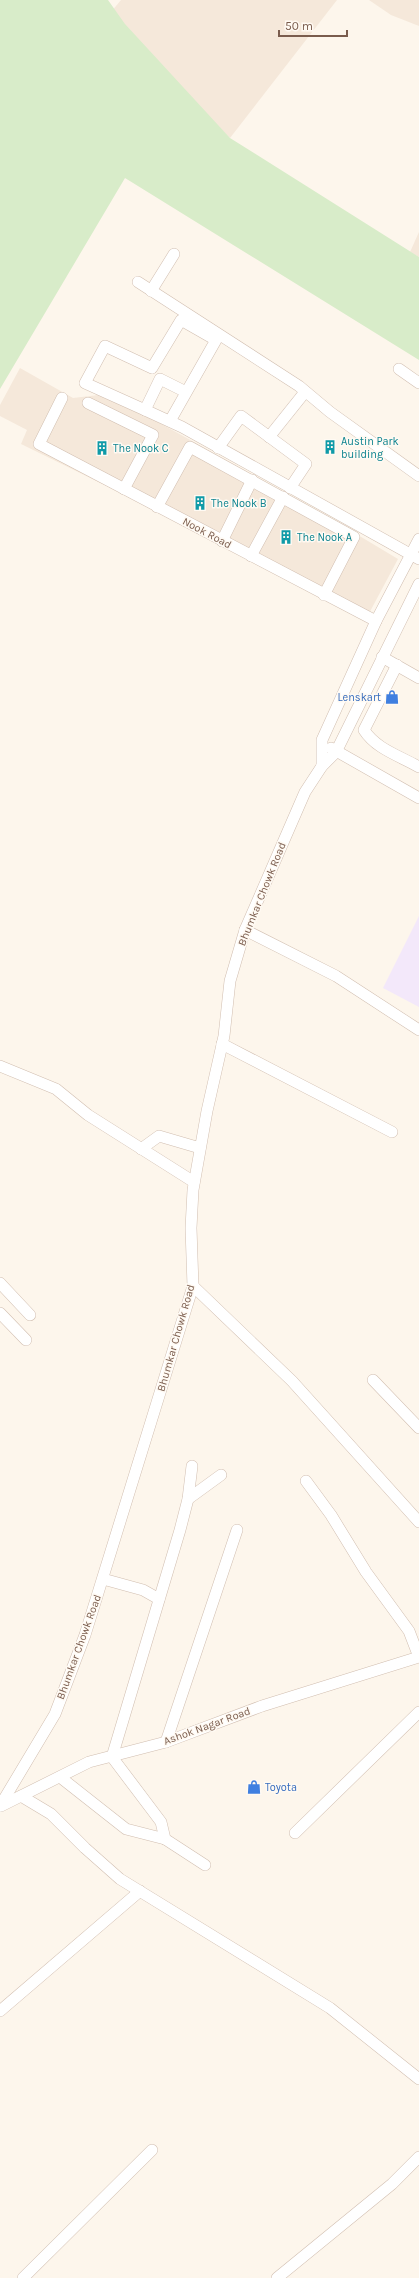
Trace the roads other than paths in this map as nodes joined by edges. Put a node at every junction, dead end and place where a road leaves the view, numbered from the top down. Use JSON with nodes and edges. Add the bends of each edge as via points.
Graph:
{"nodes":[{"id":1,"x":174,"y":254,"type":"dead end"},
{"id":2,"x":138,"y":282,"type":"dead end"},
{"id":3,"x":151,"y":291,"type":"junction"},
{"id":4,"x":399,"y":369,"type":"dead end"},
{"id":5,"x":419,"y":383,"type":"edge"},
{"id":6,"x":186,"y":392,"type":"junction"},
{"id":7,"x":305,"y":392,"type":"junction"},
{"id":8,"x":62,"y":398,"type":"dead end"},
{"id":9,"x":88,"y":403,"type":"dead end"},
{"id":10,"x":146,"y":410,"type":"junction"},
{"id":11,"x":170,"y":421,"type":"junction"},
{"id":12,"x":269,"y":437,"type":"junction"},
{"id":13,"x":218,"y":448,"type":"junction"},
{"id":14,"x":419,"y":476,"type":"edge"},
{"id":15,"x":252,"y":480,"type":"junction"},
{"id":16,"x":290,"y":488,"type":"junction"},
{"id":17,"x":124,"y":489,"type":"junction"},
{"id":18,"x":283,"y":497,"type":"junction"},
{"id":19,"x":157,"y":507,"type":"junction"},
{"id":20,"x":419,"y":539,"type":"edge"},
{"id":21,"x":222,"y":541,"type":"junction"},
{"id":22,"x":250,"y":556,"type":"junction"},
{"id":23,"x":415,"y":557,"type":"edge"},
{"id":24,"x":419,"y":584,"type":"edge"},
{"id":25,"x":324,"y":595,"type":"junction"},
{"id":26,"x":376,"y":622,"type":"junction"},
{"id":27,"x":382,"y":657,"type":"junction"},
{"id":28,"x":397,"y":665,"type":"junction"},
{"id":29,"x":419,"y":678,"type":"edge"},
{"id":30,"x":322,"y":740,"type":"junction"},
{"id":31,"x":336,"y":752,"type":"junction"},
{"id":32,"x":322,"y":766,"type":"junction"},
{"id":33,"x":419,"y":767,"type":"edge"},
{"id":34,"x":419,"y":798,"type":"edge"},
{"id":35,"x":245,"y":930,"type":"junction"},
{"id":36,"x":419,"y":1030,"type":"edge"},
{"id":37,"x":222,"y":1044,"type":"junction"},
{"id":38,"x":0,"y":1066,"type":"edge"},
{"id":39,"x":392,"y":1132,"type":"dead end"},
{"id":40,"x":200,"y":1148,"type":"junction"},
{"id":41,"x":141,"y":1149,"type":"junction"},
{"id":42,"x":194,"y":1182,"type":"junction"},
{"id":43,"x":0,"y":1283,"type":"edge"},
{"id":44,"x":193,"y":1286,"type":"junction"},
{"id":45,"x":0,"y":1313,"type":"edge"},
{"id":46,"x":30,"y":1315,"type":"dead end"},
{"id":47,"x":26,"y":1340,"type":"dead end"},
{"id":48,"x":373,"y":1380,"type":"dead end"},
{"id":49,"x":419,"y":1428,"type":"edge"},
{"id":50,"x":192,"y":1466,"type":"dead end"},
{"id":51,"x":221,"y":1475,"type":"dead end"},
{"id":52,"x":306,"y":1481,"type":"dead end"},
{"id":53,"x":188,"y":1500,"type":"junction"},
{"id":54,"x":419,"y":1522,"type":"edge"},
{"id":55,"x":237,"y":1530,"type":"dead end"},
{"id":56,"x":102,"y":1579,"type":"junction"},
{"id":57,"x":158,"y":1599,"type":"junction"},
{"id":58,"x":419,"y":1657,"type":"edge"},
{"id":59,"x":419,"y":1712,"type":"edge"},
{"id":60,"x":166,"y":1742,"type":"junction"},
{"id":61,"x":112,"y":1757,"type":"junction"},
{"id":62,"x":60,"y":1777,"type":"junction"},
{"id":63,"x":22,"y":1796,"type":"junction"},
{"id":64,"x":0,"y":1806,"type":"edge"},
{"id":65,"x":295,"y":1833,"type":"dead end"},
{"id":66,"x":166,"y":1839,"type":"junction"},
{"id":67,"x":205,"y":1866,"type":"dead end"},
{"id":68,"x":140,"y":1891,"type":"junction"},
{"id":69,"x":0,"y":2011,"type":"edge"},
{"id":70,"x":419,"y":2079,"type":"edge"},
{"id":71,"x":152,"y":2150,"type":"dead end"},
{"id":72,"x":419,"y":2157,"type":"edge"},
{"id":73,"x":23,"y":2278,"type":"edge"},
{"id":74,"x":277,"y":2278,"type":"edge"}],
"edges":[{"from":1,"to":3,"type":"street"},
{"from":2,"to":3,"type":"street"},
{"from":3,"to":7,"type":"street"},
{"from":4,"to":5,"type":"street"},
{"from":6,"to":10,"type":"street","via":[[160,379]]},
{"from":6,"to":10,"type":"street","via":[[216,340],[181,320],[152,368],[105,346],[85,383]]},
{"from":6,"to":11,"type":"street"},
{"from":7,"to":12,"type":"street"},
{"from":7,"to":14,"type":"street"},
{"from":8,"to":17,"type":"street","name":"Nook Road","via":[[39,444]]},
{"from":9,"to":17,"type":"street","via":[[153,435]]},
{"from":10,"to":11,"type":"street"},
{"from":11,"to":13,"type":"street"},
{"from":12,"to":13,"type":"street","via":[[241,416]]},
{"from":12,"to":16,"type":"street","via":[[306,464]]},
{"from":13,"to":16,"type":"street"},
{"from":15,"to":18,"type":"street"},
{"from":15,"to":19,"type":"street","via":[[190,447]]},
{"from":15,"to":21,"type":"street"},
{"from":16,"to":23,"type":"street"},
{"from":17,"to":19,"type":"street","name":"Nook Road"},
{"from":18,"to":22,"type":"street"},
{"from":18,"to":25,"type":"street","via":[[354,537]]},
{"from":19,"to":21,"type":"street","name":"Nook Road"},
{"from":20,"to":23,"type":"street"},
{"from":21,"to":22,"type":"street","name":"Nook Road"},
{"from":22,"to":25,"type":"street","name":"Nook Road"},
{"from":23,"to":26,"type":"street"},
{"from":24,"to":27,"type":"street","name":"Bhumkar Chowk Road"},
{"from":25,"to":26,"type":"street","name":"Nook Road"},
{"from":26,"to":30,"type":"street"},
{"from":27,"to":28,"type":"street"},
{"from":27,"to":31,"type":"street","name":"Bhumkar Chowk Road"},
{"from":28,"to":29,"type":"street"},
{"from":28,"to":33,"type":"street","via":[[364,730],[369,739]]},
{"from":30,"to":31,"type":"street"},
{"from":30,"to":32,"type":"street"},
{"from":31,"to":32,"type":"street","name":"Bhumkar Chowk Road"},
{"from":31,"to":34,"type":"street"},
{"from":32,"to":35,"type":"street","name":"Bhumkar Chowk Road","via":[[305,792]]},
{"from":35,"to":36,"type":"street","via":[[336,976]]},
{"from":35,"to":37,"type":"street","name":"Bhumkar Chowk Road","via":[[230,981]]},
{"from":37,"to":39,"type":"street"},
{"from":37,"to":40,"type":"street","name":"Bhumkar Chowk Road"},
{"from":38,"to":41,"type":"street","via":[[56,1089]]},
{"from":40,"to":41,"type":"street","via":[[159,1136]]},
{"from":40,"to":42,"type":"street","name":"Bhumkar Chowk Road"},
{"from":41,"to":42,"type":"street"},
{"from":42,"to":44,"type":"street","name":"Bhumkar Chowk Road","via":[[191,1228]]},
{"from":43,"to":46,"type":"street"},
{"from":44,"to":54,"type":"street","via":[[292,1381]]},
{"from":44,"to":56,"type":"street","name":"Bhumkar Chowk Road"},
{"from":45,"to":47,"type":"street"},
{"from":48,"to":49,"type":"street"},
{"from":50,"to":53,"type":"street"},
{"from":51,"to":53,"type":"street"},
{"from":52,"to":58,"type":"street","via":[[408,1631]]},
{"from":53,"to":57,"type":"street"},
{"from":55,"to":60,"type":"street"},
{"from":56,"to":57,"type":"street","via":[[143,1590]]},
{"from":56,"to":64,"type":"street","name":"Bhumkar Chowk Road","via":[[85,1635],[55,1714]]},
{"from":57,"to":61,"type":"street"},
{"from":58,"to":60,"type":"street","name":"Ashok Nagar Road","via":[[262,1706]]},
{"from":59,"to":65,"type":"street"},
{"from":60,"to":61,"type":"street","name":"Ashok Nagar Road"},
{"from":61,"to":62,"type":"street","name":"Ashok Nagar Road","via":[[89,1762]]},
{"from":61,"to":66,"type":"street","via":[[161,1822]]},
{"from":62,"to":63,"type":"street","name":"Ashok Nagar Road"},
{"from":62,"to":66,"type":"street","via":[[126,1829]]},
{"from":63,"to":64,"type":"street","name":"Ashok Nagar Road"},
{"from":63,"to":68,"type":"street","via":[[51,1814],[120,1879]]},
{"from":66,"to":67,"type":"street"},
{"from":68,"to":69,"type":"street"},
{"from":68,"to":70,"type":"street","via":[[330,2008]]},
{"from":71,"to":73,"type":"street"},
{"from":72,"to":74,"type":"street","via":[[392,2184]]}]}
